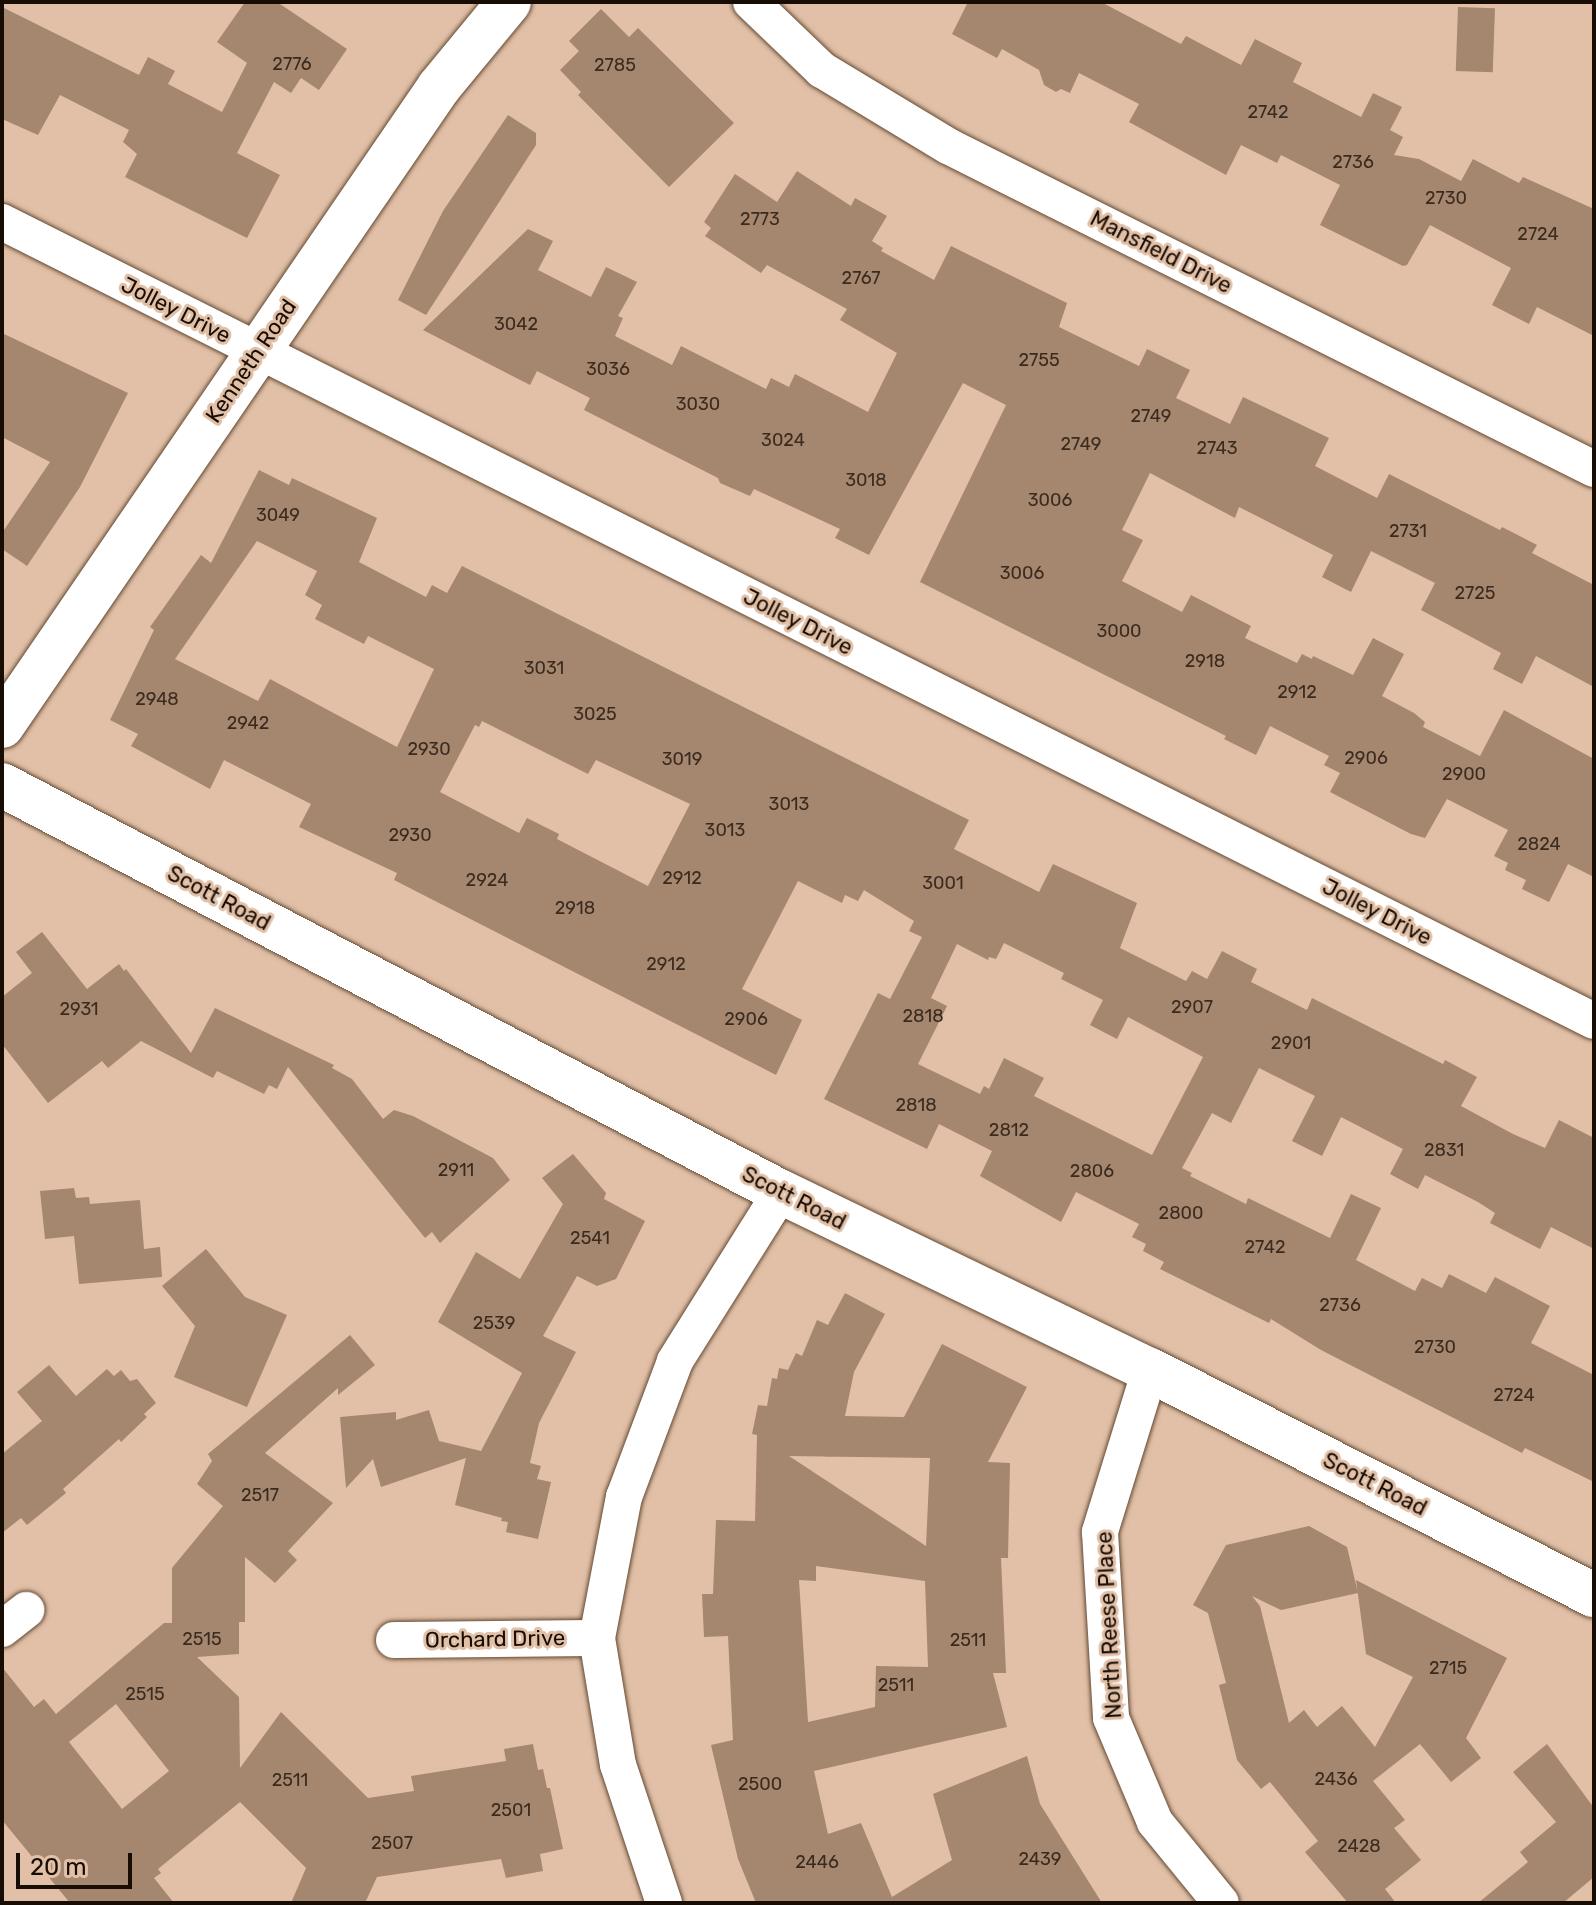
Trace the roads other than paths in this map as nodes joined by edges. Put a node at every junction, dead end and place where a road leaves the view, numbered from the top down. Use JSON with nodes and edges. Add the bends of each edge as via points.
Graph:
{"nodes":[{"id":1,"x":509,"y":2,"type":"edge"},
{"id":2,"x":751,"y":2,"type":"edge"},
{"id":3,"x":2,"y":222,"type":"edge"},
{"id":4,"x":257,"y":351,"type":"junction"},
{"id":5,"x":1594,"y":469,"type":"edge"},
{"id":6,"x":2,"y":726,"type":"edge"},
{"id":7,"x":2,"y":785,"type":"edge"},
{"id":8,"x":1594,"y":1021,"type":"edge"},
{"id":9,"x":781,"y":1192,"type":"junction"},
{"id":10,"x":1150,"y":1370,"type":"junction"},
{"id":11,"x":1594,"y":1595,"type":"edge"},
{"id":12,"x":597,"y":1638,"type":"junction"},
{"id":13,"x":394,"y":1640,"type":"dead end"},
{"id":14,"x":664,"y":1903,"type":"edge"},
{"id":15,"x":1221,"y":1903,"type":"edge"}],
"edges":[{"from":1,"to":4,"type":"street","name":"Kenneth Road","via":[[439,87]]},
{"from":2,"to":5,"type":"street","name":"Mansfield Drive","via":[[822,70],[948,146]]},
{"from":3,"to":4,"type":"street","name":"Jolley Drive"},
{"from":4,"to":6,"type":"street","name":"Kenneth Road"},
{"from":4,"to":8,"type":"street","name":"Jolley Drive"},
{"from":7,"to":9,"type":"street","name":"Scott Road"},
{"from":9,"to":10,"type":"street","name":"Scott Road"},
{"from":9,"to":12,"type":"street","via":[[675,1361],[624,1497]]},
{"from":10,"to":11,"type":"street","name":"Scott Road"},
{"from":10,"to":15,"type":"street","name":"North Reese Place","via":[[1100,1532],[1111,1718],[1155,1822]]},
{"from":12,"to":13,"type":"street","name":"Orchard Drive"},
{"from":12,"to":14,"type":"street","via":[[618,1765]]}]}
